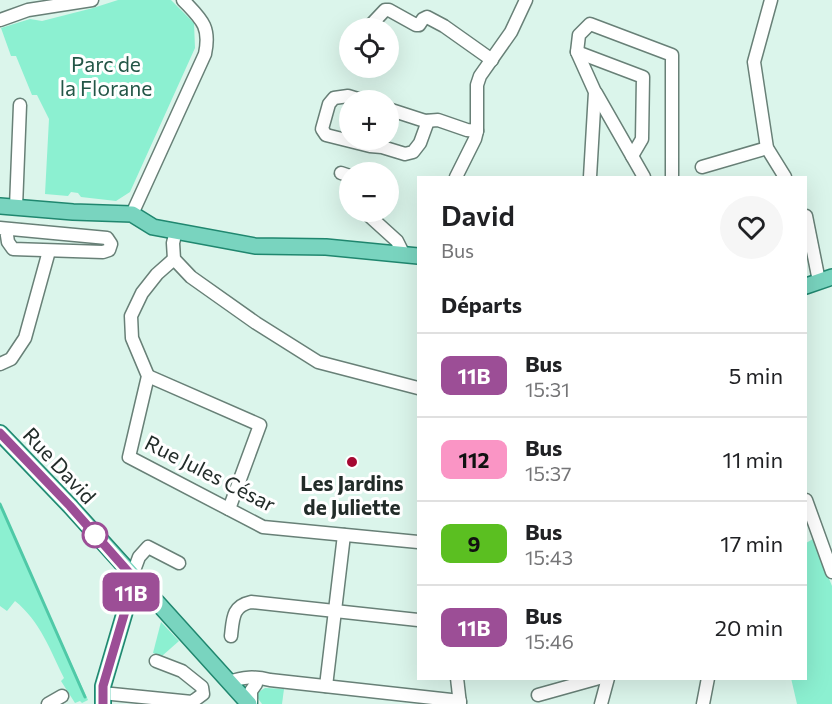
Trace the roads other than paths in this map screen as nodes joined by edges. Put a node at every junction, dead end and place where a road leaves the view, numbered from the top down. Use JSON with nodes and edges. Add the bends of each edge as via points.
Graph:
{"nodes":[{"id":1,"x":92,"y":0,"type":"edge"},
{"id":2,"x":183,"y":0,"type":"edge"},
{"id":3,"x":525,"y":0,"type":"edge"},
{"id":4,"x":771,"y":0,"type":"edge"},
{"id":5,"x":377,"y":18,"type":"edge"},
{"id":6,"x":0,"y":20,"type":"edge"},
{"id":7,"x":577,"y":52,"type":"junction"},
{"id":8,"x":492,"y":60,"type":"junction"},
{"id":9,"x":595,"y":92,"type":"junction"},
{"id":10,"x":339,"y":97,"type":"edge"},
{"id":11,"x":20,"y":105,"type":"dead end"},
{"id":12,"x":399,"y":113,"type":"edge"},
{"id":13,"x":26,"y":117,"type":"dead end"},
{"id":14,"x":428,"y":121,"type":"junction"},
{"id":15,"x":477,"y":131,"type":"junction"},
{"id":16,"x":339,"y":138,"type":"edge"},
{"id":17,"x":767,"y":148,"type":"junction"},
{"id":18,"x":392,"y":150,"type":"edge"},
{"id":19,"x":632,"y":156,"type":"junction"},
{"id":20,"x":702,"y":167,"type":"dead end"},
{"id":21,"x":457,"y":176,"type":"edge"},
{"id":22,"x":590,"y":176,"type":"edge"},
{"id":23,"x":643,"y":176,"type":"edge"},
{"id":24,"x":672,"y":176,"type":"edge"},
{"id":25,"x":784,"y":176,"type":"edge"},
{"id":26,"x":0,"y":206,"type":"edge"},
{"id":27,"x":20,"y":208,"type":"junction"},
{"id":28,"x":132,"y":214,"type":"junction"},
{"id":29,"x":807,"y":221,"type":"edge"},
{"id":30,"x":376,"y":222,"type":"edge"},
{"id":31,"x":3,"y":229,"type":"edge"},
{"id":32,"x":176,"y":231,"type":"junction"},
{"id":33,"x":49,"y":251,"type":"junction"},
{"id":34,"x":403,"y":254,"type":"junction"},
{"id":35,"x":417,"y":256,"type":"edge"},
{"id":36,"x":174,"y":259,"type":"junction"},
{"id":37,"x":819,"y":281,"type":"edge"},
{"id":38,"x":0,"y":364,"type":"edge"},
{"id":39,"x":147,"y":376,"type":"junction"},
{"id":40,"x":417,"y":388,"type":"edge"},
{"id":41,"x":0,"y":433,"type":"edge"},
{"id":42,"x":807,"y":508,"type":"edge"},
{"id":43,"x":229,"y":509,"type":"junction"},
{"id":44,"x":810,"y":532,"type":"edge"},
{"id":45,"x":344,"y":535,"type":"junction"},
{"id":46,"x":417,"y":542,"type":"edge"},
{"id":47,"x":179,"y":563,"type":"dead end"},
{"id":48,"x":832,"y":572,"type":"edge"},
{"id":49,"x":135,"y":580,"type":"junction"},
{"id":50,"x":335,"y":612,"type":"junction"},
{"id":51,"x":417,"y":620,"type":"edge"},
{"id":52,"x":231,"y":636,"type":"dead end"},
{"id":53,"x":156,"y":661,"type":"dead end"},
{"id":54,"x":270,"y":680,"type":"junction"},
{"id":55,"x":457,"y":680,"type":"edge"},
{"id":56,"x":591,"y":680,"type":"edge"},
{"id":57,"x":607,"y":680,"type":"edge"},
{"id":58,"x":708,"y":680,"type":"edge"},
{"id":59,"x":256,"y":684,"type":"junction"},
{"id":60,"x":231,"y":685,"type":"junction"},
{"id":61,"x":326,"y":686,"type":"junction"},
{"id":62,"x":538,"y":694,"type":"dead end"},
{"id":63,"x":62,"y":696,"type":"dead end"},
{"id":64,"x":102,"y":698,"type":"edge"},
{"id":65,"x":460,"y":702,"type":"edge"},
{"id":66,"x":48,"y":704,"type":"edge"},
{"id":67,"x":250,"y":704,"type":"edge"},
{"id":68,"x":601,"y":704,"type":"edge"},
{"id":69,"x":703,"y":704,"type":"edge"}],
"edges":[{"from":1,"to":6,"type":"street","via":[[28,10]]},
{"from":2,"to":28,"type":"street","via":[[203,20],[208,42]]},
{"from":3,"to":8,"type":"street","via":[[511,32]]},
{"from":4,"to":17,"type":"street","via":[[754,62]]},
{"from":5,"to":8,"type":"street","via":[[385,10],[416,25],[427,17]]},
{"from":7,"to":9,"type":"street"},
{"from":7,"to":19,"type":"street","via":[[643,77],[642,139]]},
{"from":7,"to":24,"type":"street","via":[[579,35],[590,24],[672,55]]},
{"from":8,"to":15,"type":"street","via":[[477,85]]},
{"from":9,"to":19,"type":"street"},
{"from":9,"to":22,"type":"street"},
{"from":10,"to":16,"type":"street","via":[[329,104],[322,129],[326,135]]},
{"from":11,"to":27,"type":"street"},
{"from":12,"to":14,"type":"street"},
{"from":13,"to":27,"type":"street"},
{"from":14,"to":15,"type":"street"},
{"from":14,"to":18,"type":"street","via":[[413,152]]},
{"from":15,"to":21,"type":"street"},
{"from":17,"to":20,"type":"street"},
{"from":17,"to":25,"type":"street"},
{"from":19,"to":23,"type":"street"},
{"from":26,"to":27,"type":"main road"},
{"from":27,"to":28,"type":"main road"},
{"from":28,"to":32,"type":"main road","via":[[153,227]]},
{"from":29,"to":37,"type":"street"},
{"from":30,"to":34,"type":"street","via":[[397,240]]},
{"from":31,"to":33,"type":"street","via":[[13,249]]},
{"from":31,"to":33,"type":"street","via":[[107,238],[111,244],[103,252]]},
{"from":32,"to":34,"type":"main road","via":[[255,246],[298,245]]},
{"from":32,"to":36,"type":"street"},
{"from":33,"to":38,"type":"street","via":[[25,338],[11,359]]},
{"from":34,"to":35,"type":"main road"},
{"from":36,"to":39,"type":"street","via":[[142,293],[131,316],[132,338]]},
{"from":36,"to":40,"type":"street","via":[[191,277],[318,362]]},
{"from":39,"to":43,"type":"street","name":"Rue Jules César","via":[[129,457]]},
{"from":39,"to":43,"type":"street","via":[[260,425]]},
{"from":41,"to":49,"type":"main road","name":"Rue David"},
{"from":42,"to":44,"type":"street"},
{"from":43,"to":45,"type":"street","name":"Rue Jules César","via":[[263,527]]},
{"from":44,"to":48,"type":"street"},
{"from":45,"to":46,"type":"street","name":"Rue Jules César"},
{"from":45,"to":50,"type":"street"},
{"from":47,"to":49,"type":"street","via":[[148,547],[139,557]]},
{"from":49,"to":60,"type":"main road","name":"Rue David"},
{"from":49,"to":64,"type":"main road"},
{"from":50,"to":51,"type":"street"},
{"from":50,"to":52,"type":"street","via":[[242,604],[234,612]]},
{"from":50,"to":61,"type":"street"},
{"from":53,"to":64,"type":"street","via":[[182,671],[202,687],[203,694],[192,702]]},
{"from":54,"to":59,"type":"street"},
{"from":54,"to":60,"type":"street","via":[[242,677]]},
{"from":54,"to":61,"type":"street"},
{"from":55,"to":65,"type":"street"},
{"from":56,"to":62,"type":"street"},
{"from":57,"to":68,"type":"street"},
{"from":58,"to":69,"type":"street"},
{"from":59,"to":60,"type":"street"},
{"from":59,"to":67,"type":"street"},
{"from":60,"to":67,"type":"main road","name":"Rue David"},
{"from":61,"to":65,"type":"street"},
{"from":63,"to":66,"type":"street"}]}
